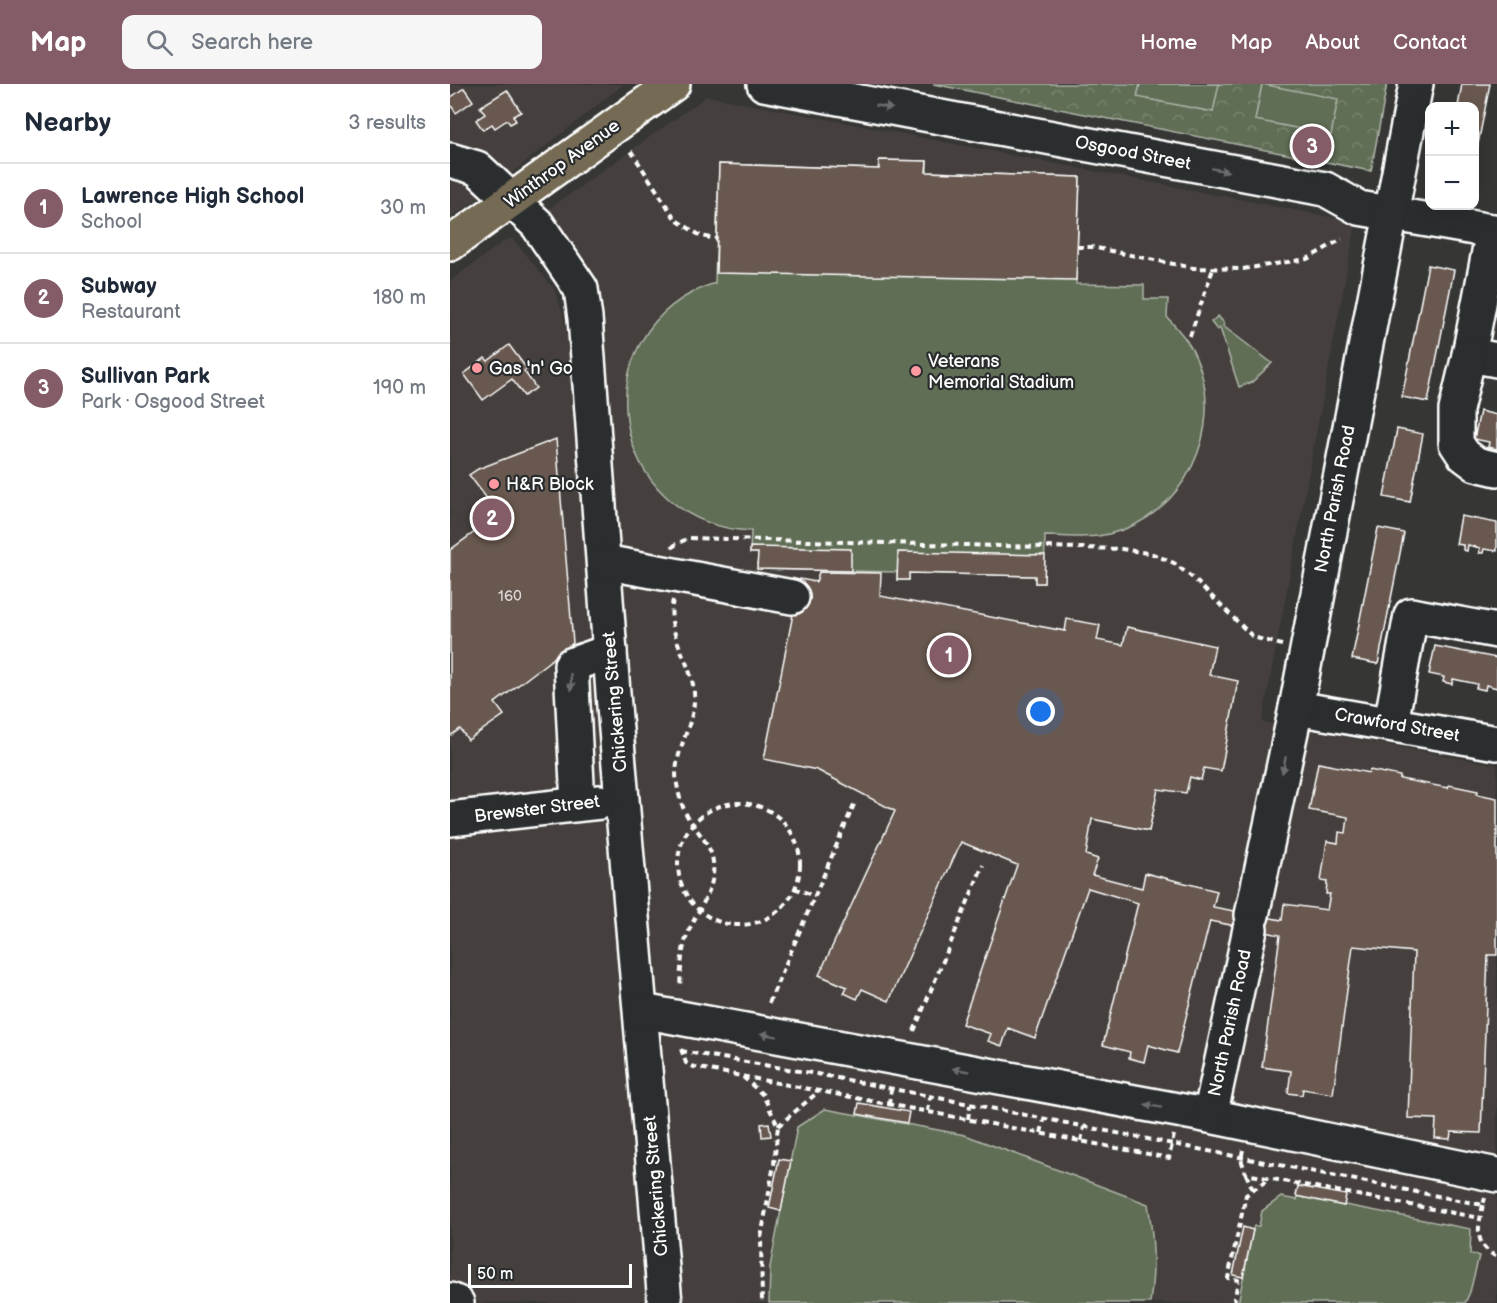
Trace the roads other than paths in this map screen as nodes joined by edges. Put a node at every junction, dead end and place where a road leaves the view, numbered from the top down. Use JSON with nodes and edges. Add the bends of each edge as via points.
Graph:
{"nodes":[{"id":1,"x":673,"y":84,"type":"edge"},
{"id":2,"x":764,"y":84,"type":"edge"},
{"id":3,"x":1416,"y":84,"type":"edge"},
{"id":4,"x":450,"y":160,"type":"edge"},
{"id":5,"x":512,"y":200,"type":"junction"},
{"id":6,"x":1390,"y":214,"type":"junction"},
{"id":7,"x":1495,"y":232,"type":"edge"},
{"id":8,"x":450,"y":244,"type":"edge"},
{"id":9,"x":1483,"y":357,"type":"edge"},
{"id":10,"x":1497,"y":469,"type":"edge"},
{"id":11,"x":604,"y":562,"type":"junction"},
{"id":12,"x":792,"y":597,"type":"dead end"},
{"id":13,"x":1497,"y":631,"type":"edge"},
{"id":14,"x":610,"y":651,"type":"junction"},
{"id":15,"x":1296,"y":708,"type":"junction"},
{"id":16,"x":1391,"y":723,"type":"junction"},
{"id":17,"x":1497,"y":743,"type":"edge"},
{"id":18,"x":623,"y":799,"type":"junction"},
{"id":19,"x":578,"y":804,"type":"junction"},
{"id":20,"x":450,"y":819,"type":"edge"},
{"id":21,"x":642,"y":1011,"type":"junction"},
{"id":22,"x":1210,"y":1116,"type":"junction"},
{"id":23,"x":1492,"y":1182,"type":"edge"},
{"id":24,"x":450,"y":1300,"type":"edge"},
{"id":25,"x":457,"y":1303,"type":"edge"},
{"id":26,"x":665,"y":1303,"type":"edge"}],
"edges":[{"from":1,"to":5,"type":"main road","name":"Winthrop Avenue"},
{"from":2,"to":6,"type":"street","name":"Osgood Street","one_way":true,"via":[[1325,189],[1359,208]]},
{"from":3,"to":6,"type":"street","name":"North Parish Road"},
{"from":4,"to":5,"type":"street","name":"Chickering Street","via":[[477,168]]},
{"from":5,"to":8,"type":"main road","name":"Winthrop Avenue"},
{"from":5,"to":11,"type":"street","name":"Chickering Street","via":[[537,224],[581,289]]},
{"from":6,"to":7,"type":"street","name":"Osgood Street"},
{"from":6,"to":15,"type":"street","name":"North Parish Road"},
{"from":7,"to":9,"type":"street"},
{"from":9,"to":10,"type":"street","via":[[1456,410],[1456,443],[1476,465]]},
{"from":11,"to":12,"type":"street"},
{"from":11,"to":14,"type":"street","name":"Chickering Street"},
{"from":13,"to":16,"type":"street","via":[[1411,615]]},
{"from":14,"to":18,"type":"street","name":"Chickering Street"},
{"from":14,"to":19,"type":"street","one_way":true,"via":[[571,665]]},
{"from":15,"to":16,"type":"street","name":"Crawford Street"},
{"from":15,"to":22,"type":"street","name":"North Parish Road","one_way":true},
{"from":16,"to":17,"type":"street","name":"Crawford Street"},
{"from":18,"to":19,"type":"street","name":"Brewster Street"},
{"from":18,"to":21,"type":"street","name":"Chickering Street"},
{"from":19,"to":20,"type":"street","name":"Brewster Street"},
{"from":22,"to":21,"type":"street","one_way":true},
{"from":21,"to":26,"type":"street","name":"Chickering Street"},
{"from":22,"to":23,"type":"street"},
{"from":24,"to":25,"type":"street"}]}
